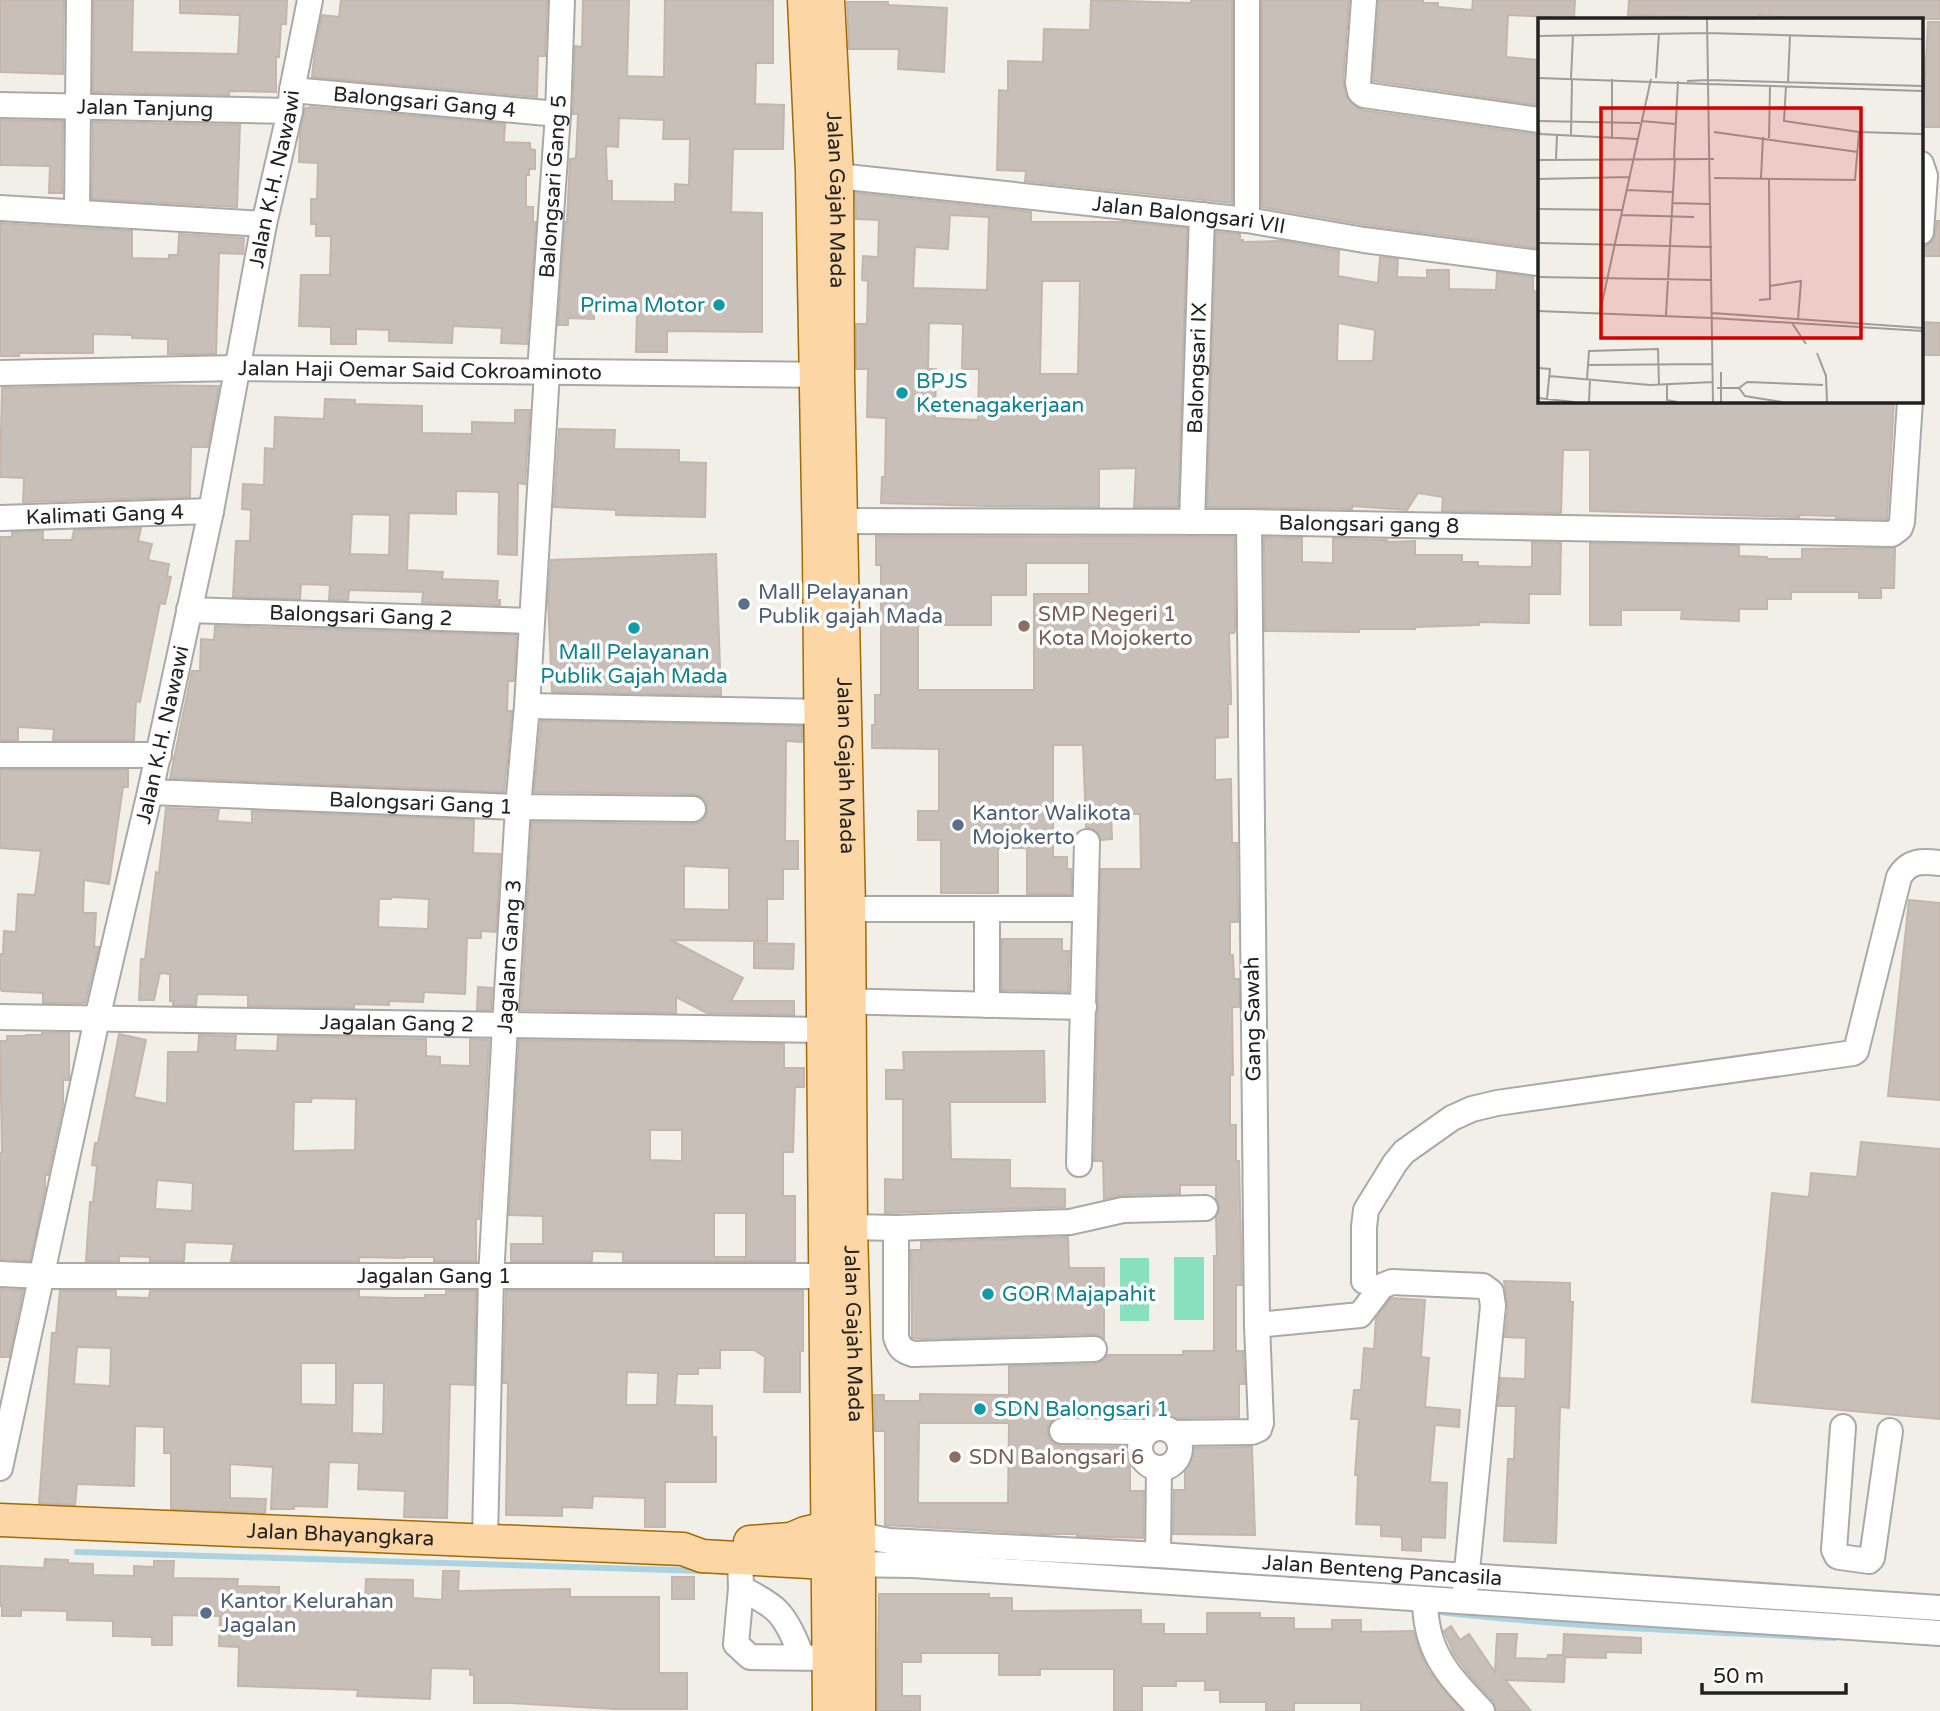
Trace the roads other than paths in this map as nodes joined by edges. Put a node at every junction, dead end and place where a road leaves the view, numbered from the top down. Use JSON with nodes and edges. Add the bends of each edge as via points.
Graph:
{"nodes":[{"id":1,"x":79,"y":0,"type":"edge"},
{"id":2,"x":310,"y":0,"type":"edge"},
{"id":3,"x":562,"y":0,"type":"edge"},
{"id":4,"x":804,"y":0,"type":"edge"},
{"id":5,"x":828,"y":0,"type":"edge"},
{"id":6,"x":1247,"y":0,"type":"edge"},
{"id":7,"x":1364,"y":0,"type":"edge"},
{"id":8,"x":291,"y":101,"type":"junction"},
{"id":9,"x":0,"y":105,"type":"edge"},
{"id":10,"x":77,"y":105,"type":"junction"},
{"id":11,"x":558,"y":114,"type":"junction"},
{"id":12,"x":1538,"y":120,"type":"edge"},
{"id":13,"x":1928,"y":172,"type":"edge"},
{"id":14,"x":837,"y":176,"type":"junction"},
{"id":15,"x":0,"y":208,"type":"edge"},
{"id":16,"x":76,"y":212,"type":"junction"},
{"id":17,"x":1202,"y":215,"type":"junction"},
{"id":18,"x":1923,"y":215,"type":"edge"},
{"id":19,"x":1247,"y":220,"type":"junction"},
{"id":20,"x":264,"y":225,"type":"junction"},
{"id":21,"x":1538,"y":263,"type":"edge"},
{"id":22,"x":236,"y":368,"type":"junction"},
{"id":23,"x":544,"y":372,"type":"junction"},
{"id":24,"x":0,"y":373,"type":"edge"},
{"id":25,"x":827,"y":375,"type":"junction"},
{"id":26,"x":1909,"y":402,"type":"edge"},
{"id":27,"x":211,"y":511,"type":"junction"},
{"id":28,"x":0,"y":518,"type":"edge"},
{"id":29,"x":1192,"y":522,"type":"junction"},
{"id":30,"x":1249,"y":522,"type":"junction"},
{"id":31,"x":834,"y":541,"type":"junction"},
{"id":32,"x":189,"y":610,"type":"junction"},
{"id":33,"x":532,"y":621,"type":"junction"},
{"id":34,"x":527,"y":706,"type":"junction"},
{"id":35,"x":821,"y":712,"type":"junction"},
{"id":36,"x":0,"y":755,"type":"edge"},
{"id":37,"x":159,"y":755,"type":"junction"},
{"id":38,"x":150,"y":792,"type":"junction"},
{"id":39,"x":518,"y":807,"type":"junction"},
{"id":40,"x":693,"y":809,"type":"dead end"},
{"id":41,"x":1087,"y":842,"type":"dead end"},
{"id":42,"x":1940,"y":863,"type":"edge"},
{"id":43,"x":835,"y":909,"type":"junction"},
{"id":44,"x":987,"y":909,"type":"junction"},
{"id":45,"x":1085,"y":909,"type":"junction"},
{"id":46,"x":987,"y":1005,"type":"junction"},
{"id":47,"x":1084,"y":1007,"type":"junction"},
{"id":48,"x":831,"y":1011,"type":"junction"},
{"id":49,"x":0,"y":1017,"type":"edge"},
{"id":50,"x":97,"y":1019,"type":"junction"},
{"id":51,"x":505,"y":1026,"type":"junction"},
{"id":52,"x":1079,"y":1164,"type":"dead end"},
{"id":53,"x":1205,"y":1208,"type":"dead end"},
{"id":54,"x":851,"y":1227,"type":"junction"},
{"id":55,"x":896,"y":1228,"type":"junction"},
{"id":56,"x":0,"y":1274,"type":"edge"},
{"id":57,"x":42,"y":1276,"type":"junction"},
{"id":58,"x":826,"y":1276,"type":"junction"},
{"id":59,"x":491,"y":1277,"type":"junction"},
{"id":60,"x":1364,"y":1281,"type":"dead end"},
{"id":61,"x":1257,"y":1325,"type":"junction"},
{"id":62,"x":1094,"y":1349,"type":"dead end"},
{"id":63,"x":1843,"y":1427,"type":"dead end"},
{"id":64,"x":1062,"y":1431,"type":"dead end"},
{"id":65,"x":1890,"y":1431,"type":"dead end"},
{"id":66,"x":1147,"y":1432,"type":"junction"},
{"id":67,"x":1174,"y":1433,"type":"junction"},
{"id":68,"x":0,"y":1468,"type":"edge"},
{"id":69,"x":1159,"y":1468,"type":"junction"},
{"id":70,"x":0,"y":1520,"type":"edge"},
{"id":71,"x":826,"y":1528,"type":"junction"},
{"id":72,"x":859,"y":1533,"type":"junction"},
{"id":73,"x":485,"y":1540,"type":"junction"},
{"id":74,"x":683,"y":1549,"type":"junction"},
{"id":75,"x":1158,"y":1555,"type":"junction"},
{"id":76,"x":1243,"y":1561,"type":"junction"},
{"id":77,"x":827,"y":1563,"type":"junction"},
{"id":78,"x":859,"y":1565,"type":"junction"},
{"id":79,"x":740,"y":1573,"type":"junction"},
{"id":80,"x":1467,"y":1576,"type":"junction"},
{"id":81,"x":1243,"y":1587,"type":"junction"},
{"id":82,"x":1754,"y":1596,"type":"junction"},
{"id":83,"x":1464,"y":1602,"type":"junction"},
{"id":84,"x":1425,"y":1606,"type":"junction"},
{"id":85,"x":1940,"y":1608,"type":"edge"},
{"id":86,"x":1752,"y":1621,"type":"junction"},
{"id":87,"x":1940,"y":1633,"type":"edge"},
{"id":88,"x":815,"y":1657,"type":"junction"},
{"id":89,"x":829,"y":1711,"type":"edge"},
{"id":90,"x":859,"y":1711,"type":"edge"},
{"id":91,"x":1482,"y":1711,"type":"edge"}],
"edges":[{"from":1,"to":10,"type":"street"},
{"from":2,"to":8,"type":"street","name":"Jalan K.H. Nawawi"},
{"from":3,"to":11,"type":"street","name":"Balongsari Gang 5"},
{"from":4,"to":25,"type":"main road","name":"Jalan Gajah Mada"},
{"from":5,"to":14,"type":"main road","name":"Jalan Gajah Mada"},
{"from":6,"to":19,"type":"street"},
{"from":7,"to":12,"type":"street","via":[[1358,83],[1364,95]]},
{"from":8,"to":10,"type":"street","name":"Jalan Tanjung"},
{"from":8,"to":11,"type":"street","name":"Balongsari Gang 4"},
{"from":8,"to":20,"type":"street","name":"Jalan K.H. Nawawi"},
{"from":9,"to":10,"type":"street","name":"Jalan Tanjung"},
{"from":10,"to":16,"type":"street"},
{"from":11,"to":23,"type":"street","name":"Balongsari Gang 5"},
{"from":13,"to":18,"type":"street"},
{"from":14,"to":17,"type":"street","name":"Jalan Balongsari VII"},
{"from":14,"to":25,"type":"main road","name":"Jalan Gajah Mada"},
{"from":15,"to":16,"type":"street"},
{"from":16,"to":20,"type":"street"},
{"from":17,"to":19,"type":"street","name":"Jalan Balongsari VII"},
{"from":17,"to":29,"type":"street","name":"Balongsari IX"},
{"from":19,"to":21,"type":"street","name":"Jalan Balongsari VII"},
{"from":20,"to":22,"type":"street","name":"Jalan K.H. Nawawi"},
{"from":22,"to":23,"type":"street","name":"Jalan Haji Oemar Said Cokroaminoto"},
{"from":22,"to":24,"type":"street","name":"Jalan Haji Oemar Said Cokroaminoto"},
{"from":22,"to":27,"type":"street","name":"Jalan K.H. Nawawi"},
{"from":23,"to":25,"type":"street","name":"Jalan Haji Oemar Said Cokroaminoto"},
{"from":23,"to":33,"type":"street","name":"Jagalan Gang 3"},
{"from":25,"to":31,"type":"main road","name":"Jalan Gajah Mada"},
{"from":26,"to":30,"type":"street","name":"Balongsari gang 8","via":[[1902,522],[1896,532]]},
{"from":27,"to":28,"type":"street","name":"Kalimati Gang 4"},
{"from":27,"to":32,"type":"street","name":"Jalan K.H. Nawawi"},
{"from":29,"to":30,"type":"street","name":"Balongsari gang 8"},
{"from":29,"to":31,"type":"street","name":"Balongsari gang 8"},
{"from":30,"to":61,"type":"street","name":"Gang Sawah"},
{"from":31,"to":35,"type":"main road","name":"Jalan Gajah Mada"},
{"from":31,"to":43,"type":"main road","name":"Jalan Gajah Mada"},
{"from":32,"to":33,"type":"street","name":"Balongsari Gang 2"},
{"from":32,"to":37,"type":"street","name":"Jalan K.H. Nawawi"},
{"from":33,"to":34,"type":"street","name":"Jagalan Gang 3"},
{"from":34,"to":35,"type":"street"},
{"from":34,"to":39,"type":"street","name":"Jagalan Gang 3"},
{"from":35,"to":43,"type":"main road","name":"Jalan Gajah Mada"},
{"from":36,"to":37,"type":"street"},
{"from":37,"to":38,"type":"street","name":"Jalan K.H. Nawawi"},
{"from":38,"to":39,"type":"street","name":"Balongsari Gang 1"},
{"from":38,"to":50,"type":"street","name":"Jalan K.H. Nawawi"},
{"from":39,"to":40,"type":"street","name":"Balongsari Gang 1"},
{"from":39,"to":51,"type":"street","name":"Jagalan Gang 3"},
{"from":41,"to":45,"type":"street"},
{"from":42,"to":60,"type":"street","via":[[1912,863],[1899,877],[1856,1051],[1497,1103],[1452,1118],[1404,1152],[1370,1202],[1364,1227]]},
{"from":43,"to":44,"type":"street"},
{"from":43,"to":48,"type":"main road","name":"Jalan Gajah Mada"},
{"from":44,"to":45,"type":"street"},
{"from":44,"to":46,"type":"street"},
{"from":45,"to":47,"type":"street"},
{"from":46,"to":47,"type":"street","name":"Jagalan Gang 2"},
{"from":46,"to":48,"type":"street","name":"Jagalan Gang 2"},
{"from":47,"to":52,"type":"street"},
{"from":48,"to":51,"type":"street","name":"Jagalan Gang 2"},
{"from":48,"to":54,"type":"main road","name":"Jalan Gajah Mada"},
{"from":48,"to":58,"type":"main road","name":"Jalan Gajah Mada"},
{"from":49,"to":50,"type":"street","name":"Jagalan Gang 2"},
{"from":50,"to":51,"type":"street","name":"Jagalan Gang 2"},
{"from":50,"to":57,"type":"street","name":"Jalan K.H. Nawawi"},
{"from":51,"to":59,"type":"street","name":"Jagalan Gang 3"},
{"from":53,"to":55,"type":"street","via":[[1123,1210],[1070,1222]]},
{"from":54,"to":55,"type":"street"},
{"from":54,"to":72,"type":"main road","name":"Jalan Gajah Mada"},
{"from":55,"to":62,"type":"street","via":[[896,1337],[903,1351]]},
{"from":56,"to":57,"type":"street","name":"Jagalan Gang 1"},
{"from":57,"to":59,"type":"street","name":"Jagalan Gang 1"},
{"from":57,"to":68,"type":"street","name":"Jalan K.H. Nawawi"},
{"from":58,"to":59,"type":"street","name":"Jagalan Gang 1"},
{"from":58,"to":71,"type":"main road","name":"Jalan Gajah Mada"},
{"from":59,"to":73,"type":"street","name":"Jagalan Gang 3"},
{"from":61,"to":67,"type":"street","name":"Gang Sawah","via":[[1261,1426],[1252,1432]]},
{"from":61,"to":80,"type":"street","via":[[1360,1315],[1382,1286],[1392,1282],[1483,1286],[1491,1292]]},
{"from":63,"to":65,"type":"street","via":[[1834,1550],[1836,1556],[1868,1561]]},
{"from":64,"to":66,"type":"street"},
{"from":66,"to":67,"type":"street","via":[[1161,1427]]},
{"from":66,"to":69,"type":"street","via":[[1140,1444],[1142,1457]]},
{"from":67,"to":69,"type":"street","via":[[1180,1452],[1173,1464]]},
{"from":69,"to":75,"type":"street"},
{"from":70,"to":73,"type":"main road","name":"Jalan Bhayangkara"},
{"from":71,"to":72,"type":"street","name":"Jalan Benteng Pancasila"},
{"from":71,"to":74,"type":"main road","name":"Jalan Bhayangkara","via":[[774,1542],[702,1542]]},
{"from":71,"to":77,"type":"main road","name":"Jalan Gajah Mada"},
{"from":72,"to":75,"type":"street","name":"Jalan Benteng Pancasila","via":[[888,1541]]},
{"from":72,"to":78,"type":"main road","name":"Jalan Gajah Mada"},
{"from":73,"to":74,"type":"main road","name":"Jalan Bhayangkara"},
{"from":74,"to":79,"type":"main road","name":"Jalan Bhayangkara"},
{"from":75,"to":76,"type":"street","name":"Jalan Benteng Pancasila"},
{"from":76,"to":80,"type":"street","name":"Jalan Benteng Pancasila"},
{"from":76,"to":81,"type":"street"},
{"from":77,"to":78,"type":"street","name":"Jalan Bhayangkara"},
{"from":77,"to":79,"type":"main road","name":"Jalan Bhayangkara"},
{"from":77,"to":88,"type":"main road","name":"Jalan Gajah Mada"},
{"from":78,"to":81,"type":"street","name":"Jalan Benteng Pancasila"},
{"from":78,"to":90,"type":"main road","name":"Jalan Gajah Mada"},
{"from":79,"to":88,"type":"street","via":[[778,1612],[795,1640]]},
{"from":79,"to":88,"type":"street","via":[[736,1644],[742,1651],[750,1657]]},
{"from":80,"to":82,"type":"street","name":"Jalan Benteng Pancasila"},
{"from":80,"to":83,"type":"street"},
{"from":81,"to":84,"type":"street","name":"Jalan Benteng Pancasila"},
{"from":82,"to":85,"type":"street","name":"Jalan Benteng Pancasila"},
{"from":82,"to":86,"type":"street"},
{"from":83,"to":84,"type":"street","name":"Jalan Benteng Pancasila"},
{"from":83,"to":86,"type":"street","name":"Jalan Benteng Pancasila"},
{"from":84,"to":91,"type":"street","via":[[1429,1636],[1442,1665]]},
{"from":86,"to":87,"type":"street","name":"Jalan Benteng Pancasila"},
{"from":88,"to":89,"type":"main road","name":"Jalan Gajah Mada"}]}
